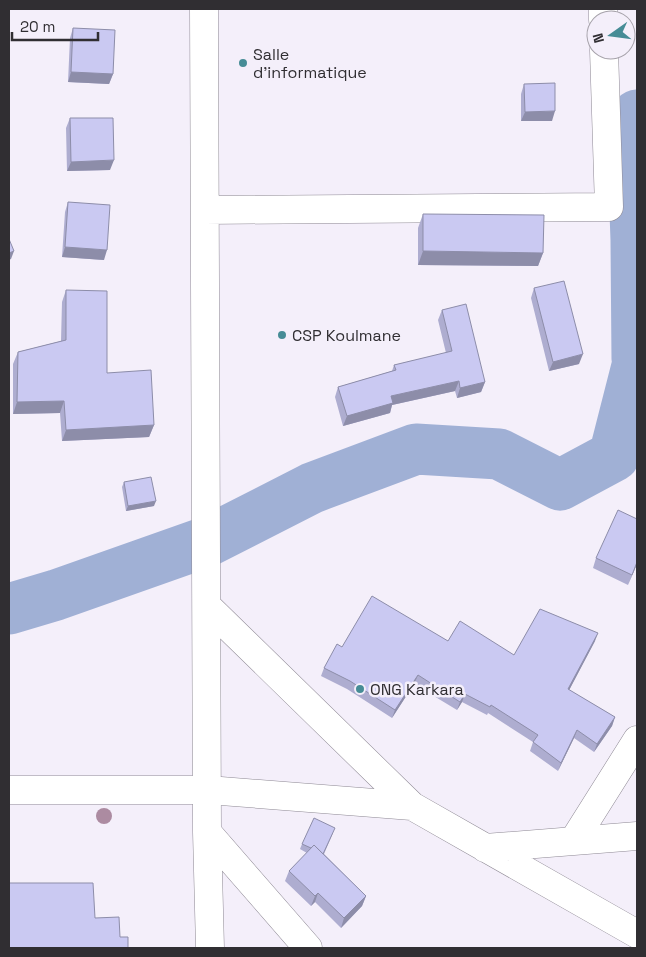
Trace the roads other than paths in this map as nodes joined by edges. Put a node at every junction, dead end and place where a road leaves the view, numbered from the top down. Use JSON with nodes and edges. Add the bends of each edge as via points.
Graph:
{"nodes":[{"id":1,"x":204,"y":9,"type":"edge"},
{"id":2,"x":604,"y":60,"type":"edge"},
{"id":3,"x":205,"y":210,"type":"junction"},
{"id":4,"x":206,"y":606,"type":"junction"},
{"id":5,"x":637,"y":740,"type":"edge"},
{"id":6,"x":9,"y":790,"type":"edge"},
{"id":7,"x":208,"y":790,"type":"junction"},
{"id":8,"x":412,"y":806,"type":"junction"},
{"id":9,"x":207,"y":832,"type":"junction"},
{"id":10,"x":637,"y":836,"type":"edge"},
{"id":11,"x":574,"y":840,"type":"junction"},
{"id":12,"x":485,"y":848,"type":"junction"},
{"id":13,"x":637,"y":934,"type":"edge"},
{"id":14,"x":210,"y":948,"type":"edge"},
{"id":15,"x":308,"y":948,"type":"edge"}],
"edges":[{"from":1,"to":3,"type":"street"},
{"from":2,"to":3,"type":"street","via":[[609,207]]},
{"from":3,"to":4,"type":"street"},
{"from":4,"to":7,"type":"street"},
{"from":4,"to":8,"type":"street"},
{"from":5,"to":11,"type":"street"},
{"from":6,"to":7,"type":"street"},
{"from":7,"to":8,"type":"street"},
{"from":7,"to":9,"type":"street"},
{"from":8,"to":12,"type":"street"},
{"from":9,"to":14,"type":"street"},
{"from":9,"to":15,"type":"street"},
{"from":10,"to":11,"type":"street"},
{"from":11,"to":12,"type":"street"},
{"from":12,"to":13,"type":"street"}]}
